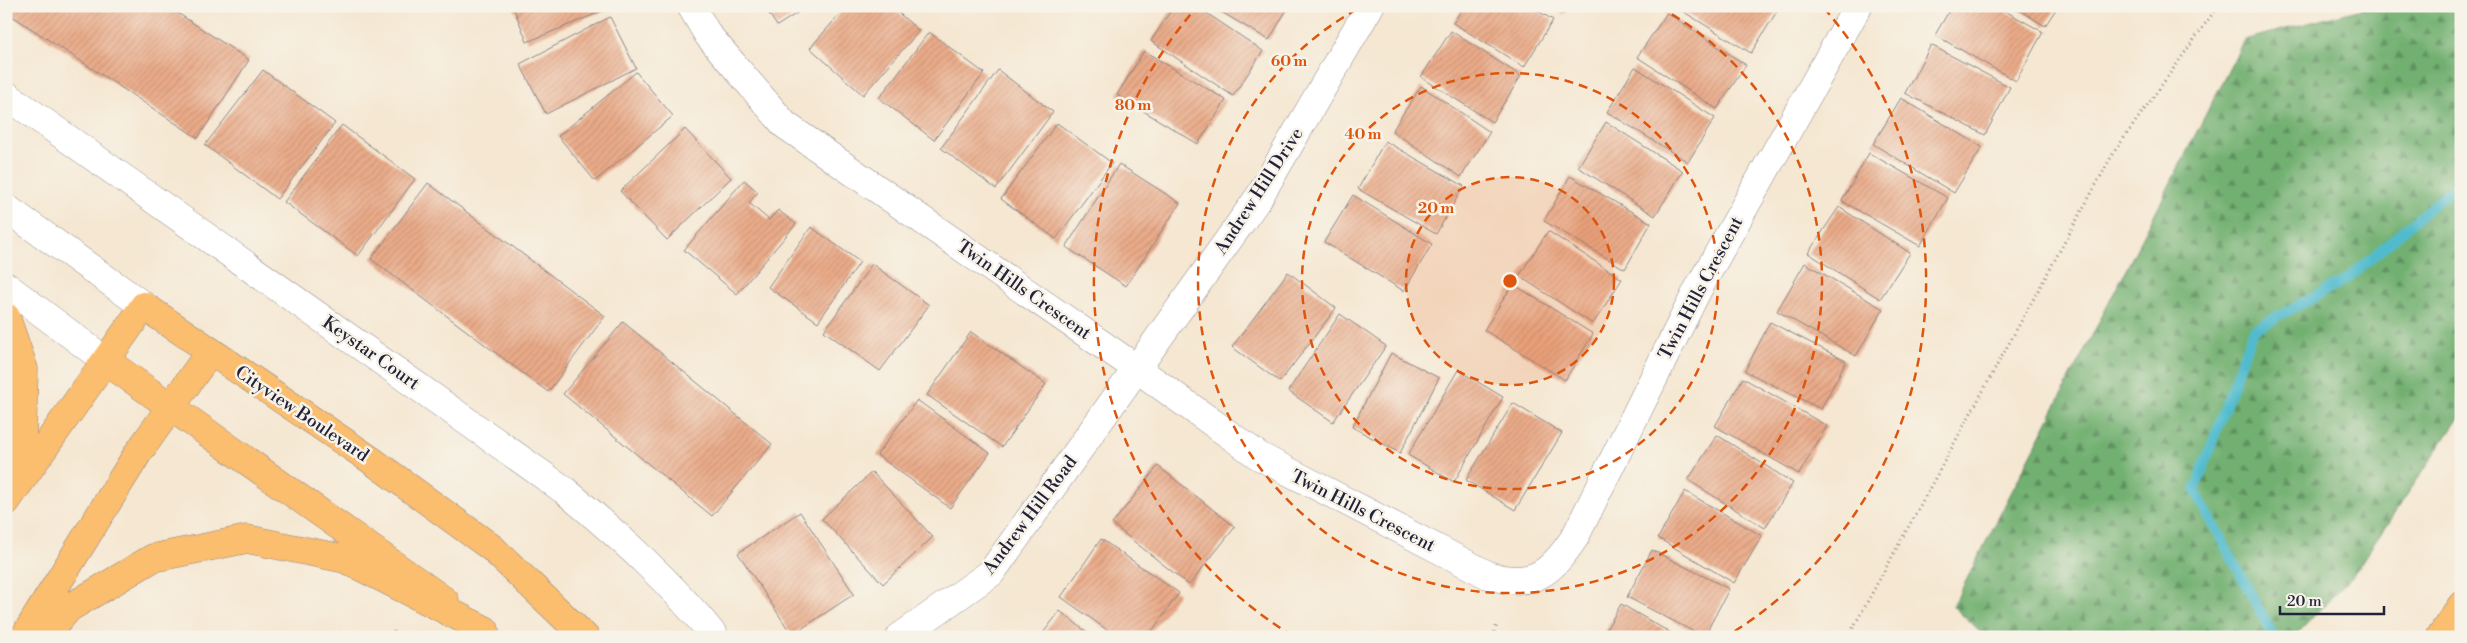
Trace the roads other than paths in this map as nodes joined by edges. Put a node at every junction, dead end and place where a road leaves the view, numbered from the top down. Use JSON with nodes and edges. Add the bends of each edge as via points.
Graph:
{"nodes":[{"id":1,"x":692,"y":6,"type":"edge"},
{"id":2,"x":1370,"y":6,"type":"edge"},
{"id":3,"x":1858,"y":6,"type":"edge"},
{"id":4,"x":6,"y":95,"type":"edge"},
{"id":5,"x":6,"y":208,"type":"edge"},
{"id":6,"x":6,"y":286,"type":"edge"},
{"id":7,"x":144,"y":306,"type":"junction"},
{"id":8,"x":6,"y":318,"type":"edge"},
{"id":9,"x":210,"y":352,"type":"junction"},
{"id":10,"x":106,"y":361,"type":"junction"},
{"id":11,"x":1136,"y":368,"type":"junction"},
{"id":12,"x":171,"y":407,"type":"junction"},
{"id":13,"x":9,"y":498,"type":"edge"},
{"id":14,"x":2461,"y":606,"type":"edge"},
{"id":15,"x":489,"y":633,"type":"edge"},
{"id":16,"x":24,"y":637,"type":"edge"},
{"id":17,"x":44,"y":637,"type":"edge"},
{"id":18,"x":585,"y":637,"type":"edge"},
{"id":19,"x":715,"y":637,"type":"edge"},
{"id":20,"x":900,"y":637,"type":"edge"},
{"id":21,"x":2440,"y":637,"type":"edge"}],
"edges":[{"from":1,"to":11,"type":"street","name":"Twin Hills Crescent","via":[[708,35],[785,125]]},
{"from":2,"to":11,"type":"street","name":"Andrew Hill Drive","via":[[1259,197]]},
{"from":3,"to":11,"type":"street","name":"Twin Hills Crescent","via":[[1697,291],[1575,537],[1559,561],[1546,572],[1528,579],[1507,580],[1488,575],[1259,456]]},
{"from":4,"to":19,"type":"street","name":"Keystar Court","via":[[564,490],[619,536]]},
{"from":5,"to":7,"type":"street","name":"Cityview Boulevard"},
{"from":6,"to":10,"type":"street"},
{"from":7,"to":9,"type":"main road","name":"Cityview Boulevard"},
{"from":7,"to":10,"type":"main road"},
{"from":8,"to":13,"type":"main road","via":[[24,369],[22,441]]},
{"from":9,"to":12,"type":"main road"},
{"from":9,"to":18,"type":"main road","name":"Cityview Boulevard","via":[[372,460],[492,548]]},
{"from":10,"to":12,"type":"main road"},
{"from":10,"to":13,"type":"main road"},
{"from":11,"to":20,"type":"street","name":"Andrew Hill Road","via":[[991,574]]},
{"from":12,"to":15,"type":"main road"},
{"from":12,"to":16,"type":"main road"},
{"from":14,"to":21,"type":"main road"},
{"from":15,"to":17,"type":"main road","via":[[346,559],[247,539],[153,558],[69,608]]}]}
